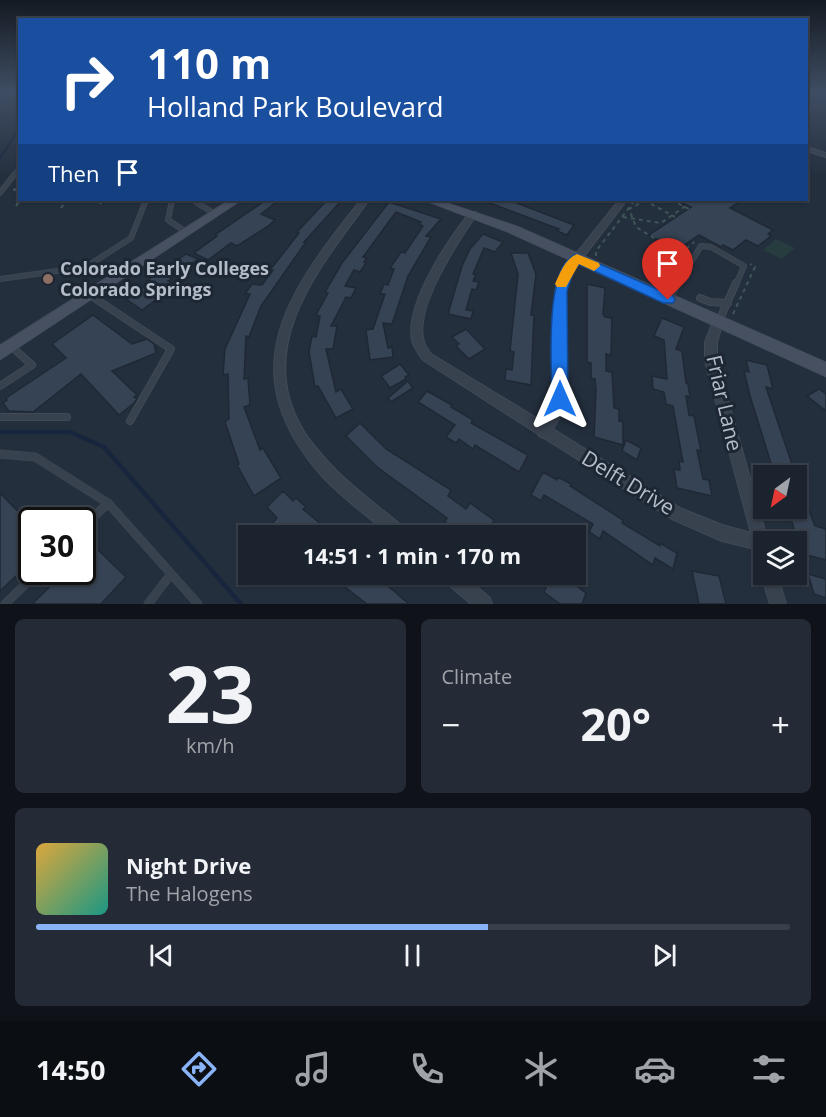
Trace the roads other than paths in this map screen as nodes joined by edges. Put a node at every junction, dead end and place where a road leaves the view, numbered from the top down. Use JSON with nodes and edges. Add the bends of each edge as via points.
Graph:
{"nodes":[{"id":1,"x":808,"y":149,"type":"edge"},
{"id":2,"x":826,"y":155,"type":"edge"},
{"id":3,"x":18,"y":170,"type":"edge"},
{"id":4,"x":0,"y":193,"type":"edge"},
{"id":5,"x":146,"y":201,"type":"edge"},
{"id":6,"x":172,"y":201,"type":"edge"},
{"id":7,"x":196,"y":201,"type":"edge"},
{"id":8,"x":234,"y":201,"type":"edge"},
{"id":9,"x":364,"y":201,"type":"edge"},
{"id":10,"x":432,"y":201,"type":"edge"},
{"id":11,"x":626,"y":204,"type":"edge"},
{"id":12,"x":215,"y":214,"type":"junction"},
{"id":13,"x":473,"y":214,"type":"junction"},
{"id":14,"x":186,"y":232,"type":"junction"},
{"id":15,"x":577,"y":258,"type":"junction"},
{"id":16,"x":0,"y":279,"type":"edge"},
{"id":17,"x":90,"y":295,"type":"junction"},
{"id":18,"x":700,"y":298,"type":"dead end"},
{"id":19,"x":668,"y":300,"type":"junction"},
{"id":20,"x":728,"y":303,"type":"junction"},
{"id":21,"x":721,"y":319,"type":"junction"},
{"id":22,"x":5,"y":349,"type":"edge"},
{"id":23,"x":826,"y":370,"type":"edge"},
{"id":24,"x":0,"y":386,"type":"edge"},
{"id":25,"x":0,"y":417,"type":"edge"},
{"id":26,"x":67,"y":417,"type":"dead end"},
{"id":27,"x":130,"y":421,"type":"dead end"},
{"id":28,"x":544,"y":432,"type":"junction"},
{"id":29,"x":0,"y":454,"type":"edge"},
{"id":30,"x":108,"y":503,"type":"junction"},
{"id":31,"x":96,"y":515,"type":"edge"},
{"id":32,"x":390,"y":525,"type":"edge"},
{"id":33,"x":757,"y":531,"type":"edge"},
{"id":34,"x":753,"y":545,"type":"edge"},
{"id":35,"x":171,"y":574,"type":"junction"},
{"id":36,"x":25,"y":585,"type":"edge"},
{"id":37,"x":462,"y":585,"type":"edge"},
{"id":38,"x":772,"y":585,"type":"edge"},
{"id":39,"x":5,"y":604,"type":"edge"},
{"id":40,"x":148,"y":604,"type":"edge"},
{"id":41,"x":198,"y":604,"type":"edge"},
{"id":42,"x":484,"y":604,"type":"edge"},
{"id":43,"x":778,"y":604,"type":"edge"}],
"edges":[{"from":1,"to":2,"type":"street"},
{"from":3,"to":4,"type":"lane"},
{"from":5,"to":16,"type":"lane","via":[[131,238],[86,267]]},
{"from":6,"to":14,"type":"lane","via":[[168,220]]},
{"from":7,"to":12,"type":"lane"},
{"from":8,"to":12,"type":"street"},
{"from":9,"to":32,"type":"street","via":[[330,244],[294,301],[282,339],[279,369],[288,413],[310,452]]},
{"from":10,"to":13,"type":"street"},
{"from":11,"to":15,"type":"street"},
{"from":12,"to":14,"type":"street"},
{"from":13,"to":15,"type":"street"},
{"from":13,"to":28,"type":"street","name":"Delft Drive","via":[[449,245],[432,280],[417,338],[427,357]]},
{"from":14,"to":17,"type":"street"},
{"from":15,"to":19,"type":"street"},
{"from":15,"to":28,"type":"street","via":[[560,291],[560,399]]},
{"from":17,"to":22,"type":"street"},
{"from":17,"to":27,"type":"lane","via":[[171,350]]},
{"from":18,"to":20,"type":"lane"},
{"from":19,"to":20,"type":"lane","via":[[697,249],[707,246],[744,266]]},
{"from":19,"to":21,"type":"street"},
{"from":20,"to":21,"type":"lane"},
{"from":21,"to":23,"type":"street"},
{"from":21,"to":33,"type":"street","name":"Friar Lane","via":[[711,342],[711,361]]},
{"from":22,"to":24,"type":"lane","via":[[32,365]]},
{"from":25,"to":26,"type":"lane"},
{"from":28,"to":34,"type":"street","name":"Delft Drive","via":[[677,514]]},
{"from":29,"to":30,"type":"lane","via":[[35,457]]},
{"from":30,"to":31,"type":"lane"},
{"from":30,"to":35,"type":"lane"},
{"from":35,"to":40,"type":"lane"},
{"from":35,"to":41,"type":"lane"},
{"from":36,"to":39,"type":"lane"},
{"from":37,"to":42,"type":"street"},
{"from":38,"to":43,"type":"street"}]}
